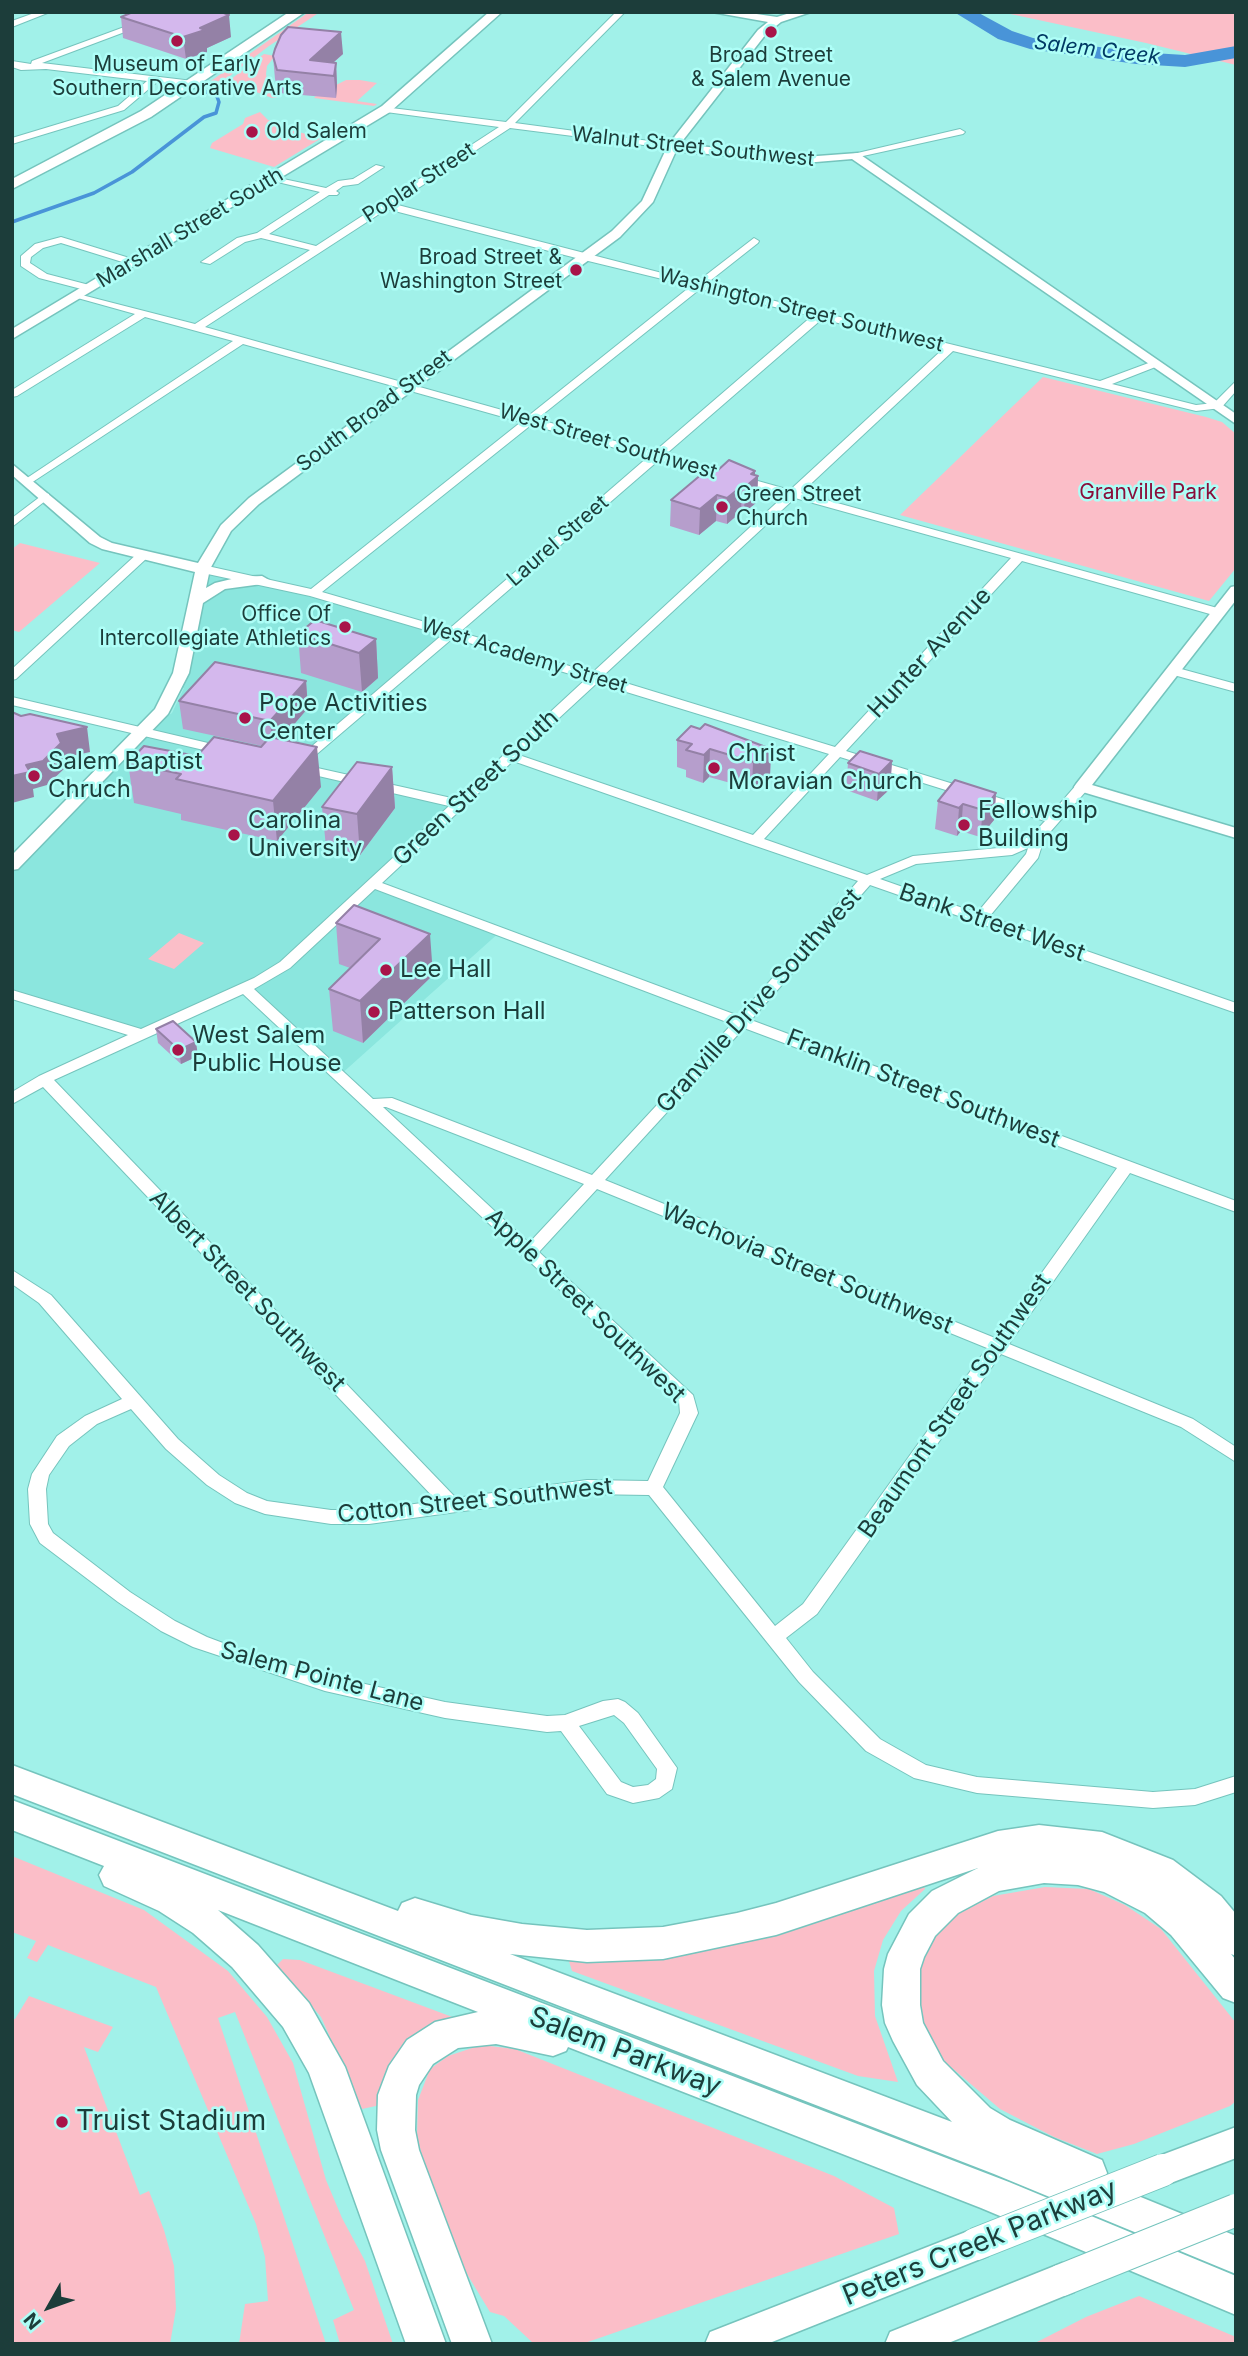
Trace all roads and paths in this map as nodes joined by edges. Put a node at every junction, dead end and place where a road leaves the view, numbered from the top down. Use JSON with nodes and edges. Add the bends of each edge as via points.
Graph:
{"nodes":[{"id":1,"x":46,"y":12,"type":"edge"},
{"id":2,"x":299,"y":12,"type":"edge"},
{"id":3,"x":496,"y":12,"type":"edge"},
{"id":4,"x":621,"y":12,"type":"edge"},
{"id":5,"x":717,"y":12,"type":"edge"},
{"id":6,"x":806,"y":12,"type":"edge"},
{"id":7,"x":170,"y":13,"type":"edge"},
{"id":8,"x":778,"y":20,"type":"junction"},
{"id":9,"x":12,"y":24,"type":"edge"},
{"id":10,"x":15,"y":67,"type":"edge"},
{"id":11,"x":154,"y":80,"type":"junction"},
{"id":12,"x":193,"y":84,"type":"junction"},
{"id":13,"x":386,"y":109,"type":"junction"},
{"id":14,"x":507,"y":126,"type":"junction"},
{"id":15,"x":960,"y":132,"type":"dead end"},
{"id":16,"x":12,"y":141,"type":"edge"},
{"id":17,"x":672,"y":147,"type":"junction"},
{"id":18,"x":854,"y":155,"type":"junction"},
{"id":19,"x":379,"y":167,"type":"dead end"},
{"id":20,"x":272,"y":178,"type":"junction"},
{"id":21,"x":12,"y":185,"type":"edge"},
{"id":22,"x":328,"y":191,"type":"junction"},
{"id":23,"x":340,"y":194,"type":"dead end"},
{"id":24,"x":385,"y":205,"type":"junction"},
{"id":25,"x":261,"y":234,"type":"junction"},
{"id":26,"x":754,"y":241,"type":"dead end"},
{"id":27,"x":317,"y":248,"type":"junction"},
{"id":28,"x":584,"y":257,"type":"junction"},
{"id":29,"x":132,"y":262,"type":"junction"},
{"id":30,"x":206,"y":262,"type":"dead end"},
{"id":31,"x":700,"y":285,"type":"junction"},
{"id":32,"x":84,"y":292,"type":"junction"},
{"id":33,"x":144,"y":313,"type":"junction"},
{"id":34,"x":820,"y":315,"type":"junction"},
{"id":35,"x":197,"y":328,"type":"junction"},
{"id":36,"x":12,"y":335,"type":"edge"},
{"id":37,"x":241,"y":341,"type":"junction"},
{"id":38,"x":951,"y":347,"type":"junction"},
{"id":39,"x":1154,"y":364,"type":"junction"},
{"id":40,"x":1100,"y":384,"type":"junction"},
{"id":41,"x":1236,"y":384,"type":"edge"},
{"id":42,"x":407,"y":387,"type":"junction"},
{"id":43,"x":13,"y":394,"type":"edge"},
{"id":44,"x":1217,"y":406,"type":"junction"},
{"id":45,"x":1236,"y":419,"type":"edge"},
{"id":46,"x":532,"y":420,"type":"junction"},
{"id":47,"x":657,"y":455,"type":"junction"},
{"id":48,"x":12,"y":468,"type":"edge"},
{"id":49,"x":28,"y":482,"type":"junction"},
{"id":50,"x":793,"y":494,"type":"junction"},
{"id":51,"x":45,"y":496,"type":"junction"},
{"id":52,"x":12,"y":524,"type":"edge"},
{"id":53,"x":143,"y":555,"type":"junction"},
{"id":54,"x":1019,"y":557,"type":"junction"},
{"id":55,"x":203,"y":569,"type":"junction"},
{"id":56,"x":262,"y":580,"type":"junction"},
{"id":57,"x":1236,"y":590,"type":"edge"},
{"id":58,"x":313,"y":593,"type":"junction"},
{"id":59,"x":196,"y":601,"type":"junction"},
{"id":60,"x":1217,"y":612,"type":"junction"},
{"id":61,"x":450,"y":633,"type":"junction"},
{"id":62,"x":1174,"y":671,"type":"junction"},
{"id":63,"x":12,"y":676,"type":"edge"},
{"id":64,"x":595,"y":678,"type":"junction"},
{"id":65,"x":1236,"y":688,"type":"edge"},
{"id":66,"x":12,"y":701,"type":"edge"},
{"id":67,"x":144,"y":732,"type":"junction"},
{"id":68,"x":839,"y":753,"type":"junction"},
{"id":69,"x":241,"y":754,"type":"edge"},
{"id":70,"x":511,"y":756,"type":"junction"},
{"id":71,"x":1082,"y":787,"type":"junction"},
{"id":72,"x":459,"y":804,"type":"junction"},
{"id":73,"x":1054,"y":819,"type":"junction"},
{"id":74,"x":1236,"y":834,"type":"edge"},
{"id":75,"x":1037,"y":838,"type":"junction"},
{"id":76,"x":755,"y":841,"type":"junction"},
{"id":77,"x":12,"y":865,"type":"edge"},
{"id":78,"x":867,"y":880,"type":"junction"},
{"id":79,"x":373,"y":884,"type":"junction"},
{"id":80,"x":980,"y":919,"type":"junction"},
{"id":81,"x":245,"y":988,"type":"junction"},
{"id":82,"x":12,"y":994,"type":"edge"},
{"id":83,"x":1236,"y":1008,"type":"edge"},
{"id":84,"x":744,"y":1021,"type":"junction"},
{"id":85,"x":142,"y":1034,"type":"junction"},
{"id":86,"x":44,"y":1079,"type":"junction"},
{"id":87,"x":12,"y":1099,"type":"edge"},
{"id":88,"x":371,"y":1104,"type":"junction"},
{"id":89,"x":1127,"y":1166,"type":"junction"},
{"id":90,"x":594,"y":1182,"type":"junction"},
{"id":91,"x":1236,"y":1207,"type":"edge"},
{"id":92,"x":530,"y":1252,"type":"junction"},
{"id":93,"x":12,"y":1276,"type":"edge"},
{"id":94,"x":998,"y":1346,"type":"junction"},
{"id":95,"x":133,"y":1401,"type":"junction"},
{"id":96,"x":1236,"y":1456,"type":"edge"},
{"id":97,"x":654,"y":1488,"type":"junction"},
{"id":98,"x":451,"y":1504,"type":"junction"},
{"id":99,"x":774,"y":1637,"type":"junction"},
{"id":100,"x":566,"y":1723,"type":"junction"},
{"id":101,"x":12,"y":1779,"type":"edge"},
{"id":102,"x":1236,"y":1784,"type":"edge"},
{"id":103,"x":18,"y":1817,"type":"edge"},
{"id":104,"x":238,"y":1865,"type":"junction"},
{"id":105,"x":1236,"y":1940,"type":"edge"},
{"id":106,"x":1236,"y":1987,"type":"edge"},
{"id":107,"x":634,"y":2056,"type":"junction"},
{"id":108,"x":1236,"y":2142,"type":"edge"},
{"id":109,"x":1236,"y":2210,"type":"edge"},
{"id":110,"x":1132,"y":2211,"type":"junction"},
{"id":111,"x":1236,"y":2255,"type":"edge"},
{"id":112,"x":1236,"y":2296,"type":"edge"},
{"id":113,"x":426,"y":2344,"type":"edge"},
{"id":114,"x":472,"y":2344,"type":"edge"},
{"id":115,"x":723,"y":2344,"type":"edge"},
{"id":116,"x":903,"y":2344,"type":"edge"}],
"edges":[{"from":1,"to":9,"type":"street"},
{"from":2,"to":12,"type":"main road"},
{"from":3,"to":13,"type":"main road","name":"Marshall Street South"},
{"from":4,"to":14,"type":"street","name":"Poplar Street"},
{"from":5,"to":8,"type":"street"},
{"from":6,"to":8,"type":"street","name":"South Broad Street"},
{"from":7,"to":10,"type":"street"},
{"from":8,"to":17,"type":"street","name":"South Broad Street","via":[[762,32]]},
{"from":10,"to":11,"type":"street","via":[[47,66]]},
{"from":11,"to":12,"type":"street"},
{"from":11,"to":16,"type":"street","via":[[121,108]]},
{"from":12,"to":21,"type":"main road"},
{"from":13,"to":14,"type":"street","name":"Walnut Street Southwest"},
{"from":13,"to":20,"type":"main road","name":"Marshall Street South"},
{"from":14,"to":17,"type":"street","name":"Walnut Street Southwest"},
{"from":14,"to":24,"type":"street","name":"Poplar Street"},
{"from":15,"to":18,"type":"street"},
{"from":17,"to":18,"type":"street","name":"Walnut Street Southwest","via":[[804,160]]},
{"from":17,"to":28,"type":"street","name":"South Broad Street","via":[[648,202],[636,217]]},
{"from":18,"to":39,"type":"street"},
{"from":19,"to":22,"type":"street"},
{"from":20,"to":22,"type":"street"},
{"from":20,"to":29,"type":"main road","name":"Marshall Street South"},
{"from":22,"to":23,"type":"street"},
{"from":22,"to":25,"type":"street"},
{"from":24,"to":27,"type":"street","name":"Poplar Street"},
{"from":24,"to":28,"type":"street","name":"Washington Street Southwest"},
{"from":25,"to":27,"type":"street"},
{"from":25,"to":30,"type":"street","via":[[241,240]]},
{"from":26,"to":31,"type":"street"},
{"from":27,"to":35,"type":"street","name":"Poplar Street"},
{"from":28,"to":31,"type":"street","name":"Washington Street Southwest"},
{"from":28,"to":42,"type":"street","name":"South Broad Street"},
{"from":29,"to":32,"type":"main road","name":"Marshall Street South"},
{"from":29,"to":32,"type":"street","name":"West Street Southwest","via":[[61,240],[39,246],[26,256],[25,264],[43,276]]},
{"from":31,"to":34,"type":"street","name":"Washington Street Southwest"},
{"from":31,"to":46,"type":"street"},
{"from":32,"to":33,"type":"street","name":"West Street Southwest"},
{"from":32,"to":36,"type":"main road","name":"Marshall Street South"},
{"from":33,"to":35,"type":"street","name":"West Street Southwest"},
{"from":33,"to":43,"type":"street"},
{"from":34,"to":38,"type":"street","name":"Washington Street Southwest"},
{"from":34,"to":47,"type":"street","name":"Laurel Street"},
{"from":35,"to":37,"type":"street","name":"West Street Southwest"},
{"from":37,"to":42,"type":"street","name":"West Street Southwest"},
{"from":37,"to":49,"type":"street"},
{"from":38,"to":40,"type":"street","name":"Washington Street Southwest"},
{"from":38,"to":50,"type":"street","name":"Green Street South"},
{"from":39,"to":40,"type":"street"},
{"from":39,"to":44,"type":"street"},
{"from":40,"to":44,"type":"street","name":"Washington Street Southwest","via":[[1196,408]]},
{"from":41,"to":44,"type":"street"},
{"from":42,"to":46,"type":"street","name":"West Street Southwest"},
{"from":42,"to":55,"type":"street","name":"South Broad Street","via":[[254,500],[226,528]]},
{"from":44,"to":45,"type":"street"},
{"from":46,"to":47,"type":"street","name":"West Street Southwest"},
{"from":46,"to":58,"type":"street"},
{"from":47,"to":50,"type":"street","name":"West Street Southwest"},
{"from":47,"to":61,"type":"street","name":"Laurel Street"},
{"from":48,"to":49,"type":"street","name":"West Academy Street"},
{"from":49,"to":51,"type":"street","name":"West Academy Street"},
{"from":50,"to":54,"type":"street","name":"West Street Southwest"},
{"from":50,"to":64,"type":"street","name":"Green Street South"},
{"from":51,"to":52,"type":"street"},
{"from":51,"to":53,"type":"street","name":"West Academy Street","via":[[95,540]]},
{"from":53,"to":55,"type":"street","name":"West Academy Street"},
{"from":53,"to":63,"type":"street"},
{"from":54,"to":60,"type":"street","name":"West Street Southwest"},
{"from":54,"to":68,"type":"street","name":"Hunter Avenue"},
{"from":55,"to":56,"type":"street","name":"West Academy Street"},
{"from":55,"to":59,"type":"street","name":"South Broad Street"},
{"from":56,"to":58,"type":"street","name":"West Academy Street"},
{"from":56,"to":59,"type":"street","via":[[220,586]]},
{"from":57,"to":60,"type":"street","name":"Granville Drive Southwest"},
{"from":58,"to":61,"type":"street","name":"West Academy Street"},
{"from":59,"to":67,"type":"street","name":"South Broad Street","via":[[175,688]]},
{"from":60,"to":62,"type":"street","name":"Granville Drive Southwest"},
{"from":61,"to":64,"type":"street","name":"West Academy Street"},
{"from":61,"to":72,"type":"street","name":"Laurel Street","via":[[289,765]]},
{"from":62,"to":65,"type":"street"},
{"from":62,"to":71,"type":"street","name":"Granville Drive Southwest"},
{"from":64,"to":68,"type":"street","name":"West Academy Street"},
{"from":64,"to":70,"type":"street","name":"Green Street South"},
{"from":66,"to":67,"type":"street"},
{"from":67,"to":69,"type":"street"},
{"from":67,"to":77,"type":"street","name":"South Broad Street"},
{"from":68,"to":73,"type":"street","name":"West Academy Street"},
{"from":68,"to":76,"type":"street","name":"Hunter Avenue"},
{"from":70,"to":72,"type":"street","name":"Green Street South"},
{"from":70,"to":76,"type":"street","name":"Bank Street West"},
{"from":71,"to":73,"type":"street","name":"Granville Drive Southwest"},
{"from":71,"to":74,"type":"street"},
{"from":72,"to":79,"type":"street","name":"Green Street South"},
{"from":73,"to":75,"type":"street","name":"Granville Drive Southwest"},
{"from":75,"to":78,"type":"street","name":"Granville Drive Southwest","via":[[1012,851],[914,860]]},
{"from":75,"to":80,"type":"street","name":"Granville Drive Southwest","via":[[1033,855]]},
{"from":76,"to":78,"type":"street","name":"Bank Street West"},
{"from":78,"to":80,"type":"street","name":"Bank Street West"},
{"from":78,"to":84,"type":"street","name":"Granville Drive Southwest"},
{"from":79,"to":81,"type":"street","name":"Green Street South","via":[[285,965]]},
{"from":79,"to":84,"type":"street","name":"Franklin Street Southwest"},
{"from":80,"to":83,"type":"street","name":"Bank Street West"},
{"from":81,"to":85,"type":"street","name":"Green Street South"},
{"from":81,"to":88,"type":"street","name":"Apple Street Southwest"},
{"from":82,"to":85,"type":"street"},
{"from":84,"to":89,"type":"street","name":"Franklin Street Southwest"},
{"from":84,"to":90,"type":"street","name":"Granville Drive Southwest"},
{"from":85,"to":86,"type":"street","name":"Green Street South"},
{"from":86,"to":87,"type":"street","name":"Green Street South"},
{"from":86,"to":98,"type":"street","name":"Albert Street Southwest"},
{"from":88,"to":90,"type":"street","name":"Wachovia Street Southwest","via":[[387,1102]]},
{"from":88,"to":92,"type":"street","name":"Apple Street Southwest"},
{"from":89,"to":91,"type":"street","name":"Franklin Street Southwest"},
{"from":89,"to":94,"type":"street","name":"Beaumont Street Southwest"},
{"from":90,"to":92,"type":"street","name":"Granville Drive Southwest"},
{"from":90,"to":94,"type":"street","name":"Wachovia Street Southwest"},
{"from":92,"to":97,"type":"street","name":"Apple Street Southwest","via":[[687,1399],[689,1413]]},
{"from":93,"to":95,"type":"street","name":"Cotton Street Southwest","via":[[45,1299]]},
{"from":94,"to":96,"type":"street","name":"Wachovia Street Southwest","via":[[1187,1423]]},
{"from":94,"to":99,"type":"street","name":"Beaumont Street Southwest","via":[[810,1609]]},
{"from":95,"to":98,"type":"street","name":"Cotton Street Southwest","via":[[213,1480],[265,1507],[331,1517],[369,1517]]},
{"from":95,"to":100,"type":"street","name":"Salem Pointe Lane","via":[[69,1435],[52,1454],[37,1489],[39,1524],[46,1538],[124,1597],[200,1642],[325,1683],[445,1710]]},
{"from":97,"to":98,"type":"street","name":"Cotton Street Southwest","via":[[587,1487]]},
{"from":97,"to":99,"type":"street"},
{"from":99,"to":102,"type":"street","via":[[873,1745],[904,1765],[958,1783],[1173,1799]]},
{"from":100,"to":100,"type":"street","name":"Salem Pointe Lane","via":[[614,1788],[633,1795],[652,1792],[665,1783],[667,1768],[618,1707]]},
{"from":101,"to":104,"type":"highway","name":"Salem Parkway"},
{"from":103,"to":107,"type":"highway","name":"Salem Parkway"},
{"from":103,"to":113,"type":"highway","via":[[45,1845],[151,1889],[189,1910],[245,1956],[289,2005],[321,2055]]},
{"from":104,"to":105,"type":"highway","via":[[272,1862],[421,1917],[484,1934],[554,1944],[625,1945],[737,1929],[998,1846],[1060,1841],[1102,1847],[1160,1871],[1208,1907]]},
{"from":104,"to":110,"type":"highway","name":"Salem Parkway"},
{"from":106,"to":110,"type":"highway","via":[[1184,1924],[1158,1902],[1112,1878],[1062,1868],[1010,1872],[960,1892],[922,1925],[906,1954],[900,1987],[904,2023],[920,2057],[943,2088],[976,2120],[996,2132],[1100,2179]]},
{"from":107,"to":112,"type":"highway","name":"Salem Parkway","via":[[1007,2200]]},
{"from":107,"to":114,"type":"highway","via":[[484,2026],[433,2042],[402,2078],[395,2112],[400,2150]]},
{"from":108,"to":115,"type":"main road","name":"Peters Creek Parkway","bridge":true},
{"from":109,"to":116,"type":"main road","bridge":true},
{"from":110,"to":111,"type":"highway","name":"Salem Parkway"}]}
